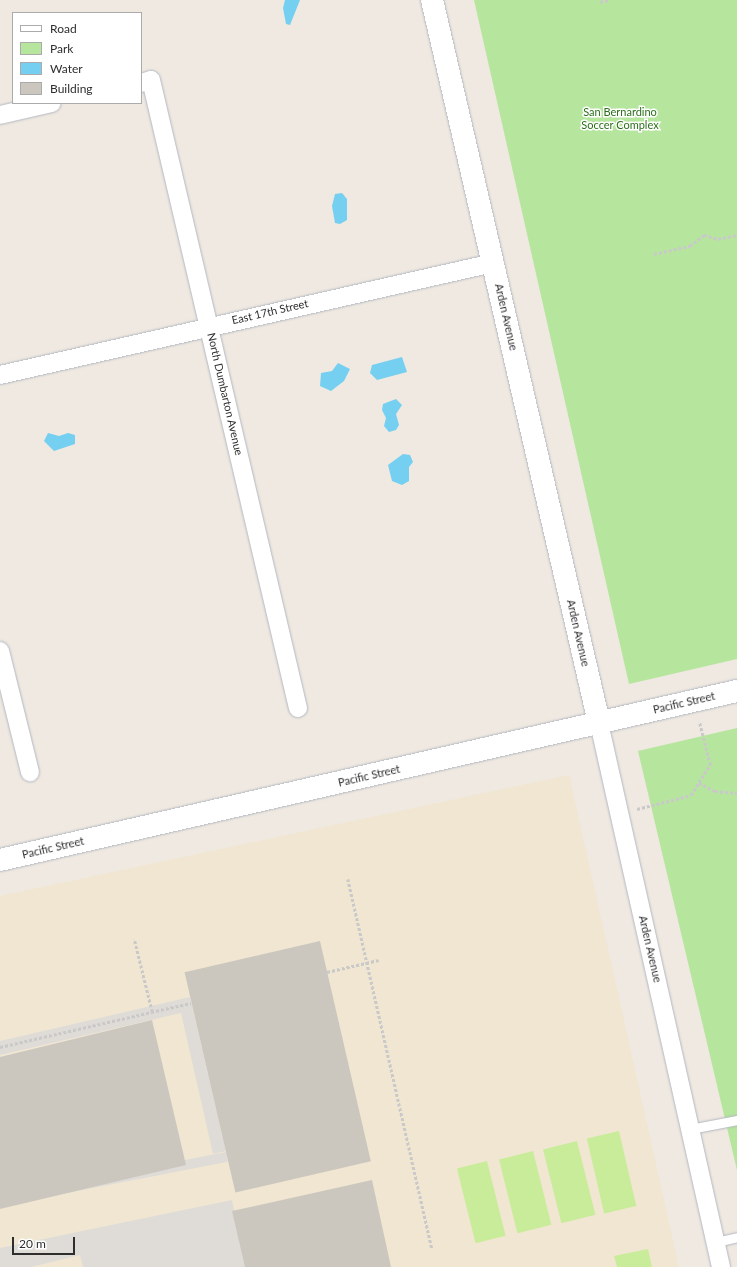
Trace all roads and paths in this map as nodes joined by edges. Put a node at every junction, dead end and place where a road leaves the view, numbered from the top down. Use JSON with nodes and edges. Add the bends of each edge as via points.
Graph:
{"nodes":[{"id":1,"x":432,"y":0,"type":"edge"},
{"id":2,"x":609,"y":0,"type":"edge"},
{"id":3,"x":600,"y":2,"type":"dead end"},
{"id":4,"x":146,"y":82,"type":"edge"},
{"id":5,"x":48,"y":104,"type":"edge"},
{"id":6,"x":0,"y":115,"type":"edge"},
{"id":7,"x":737,"y":235,"type":"edge"},
{"id":8,"x":654,"y":254,"type":"dead end"},
{"id":9,"x":493,"y":263,"type":"junction"},
{"id":10,"x":209,"y":326,"type":"junction"},
{"id":11,"x":0,"y":375,"type":"edge"},
{"id":12,"x":0,"y":651,"type":"edge"},
{"id":13,"x":737,"y":691,"type":"edge"},
{"id":14,"x":693,"y":701,"type":"junction"},
{"id":15,"x":298,"y":708,"type":"dead end"},
{"id":16,"x":599,"y":723,"type":"junction"},
{"id":17,"x":30,"y":772,"type":"dead end"},
{"id":18,"x":699,"y":783,"type":"junction"},
{"id":19,"x":737,"y":793,"type":"edge"},
{"id":20,"x":619,"y":814,"type":"junction"},
{"id":21,"x":0,"y":860,"type":"edge"},
{"id":22,"x":348,"y":879,"type":"dead end"},
{"id":23,"x":134,"y":939,"type":"dead end"},
{"id":24,"x":379,"y":960,"type":"dead end"},
{"id":25,"x":368,"y":963,"type":"junction"},
{"id":26,"x":327,"y":972,"type":"dead end"},
{"id":27,"x":191,"y":1003,"type":"dead end"},
{"id":28,"x":8,"y":1045,"type":"junction"},
{"id":29,"x":0,"y":1046,"type":"edge"},
{"id":30,"x":737,"y":1120,"type":"edge"},
{"id":31,"x":690,"y":1129,"type":"junction"},
{"id":32,"x":737,"y":1237,"type":"edge"},
{"id":33,"x":716,"y":1242,"type":"junction"},
{"id":34,"x":432,"y":1249,"type":"dead end"},
{"id":35,"x":721,"y":1267,"type":"edge"}],
"edges":[{"from":1,"to":9,"type":"street","name":"Arden Avenue"},
{"from":2,"to":3,"type":"path"},
{"from":4,"to":10,"type":"street","name":"North Dumbarton Avenue"},
{"from":5,"to":6,"type":"street"},
{"from":7,"to":8,"type":"path","via":[[718,239],[704,235],[690,246]]},
{"from":9,"to":10,"type":"street","name":"East 17th Street"},
{"from":9,"to":16,"type":"street","name":"Arden Avenue"},
{"from":10,"to":11,"type":"street","name":"East 17th Street"},
{"from":10,"to":15,"type":"street","name":"North Dumbarton Avenue"},
{"from":12,"to":17,"type":"street"},
{"from":13,"to":14,"type":"street","name":"Pacific Street"},
{"from":14,"to":16,"type":"street","name":"Pacific Street"},
{"from":14,"to":18,"type":"path","via":[[710,765]]},
{"from":16,"to":20,"type":"street","name":"Arden Avenue"},
{"from":16,"to":21,"type":"street","name":"Pacific Street"},
{"from":18,"to":19,"type":"path","via":[[715,791]]},
{"from":18,"to":20,"type":"path","via":[[691,796]]},
{"from":20,"to":31,"type":"street","name":"Arden Avenue"},
{"from":22,"to":25,"type":"path"},
{"from":23,"to":28,"type":"path","via":[[152,1012]]},
{"from":24,"to":25,"type":"path"},
{"from":25,"to":26,"type":"path"},
{"from":25,"to":34,"type":"path"},
{"from":27,"to":28,"type":"path"},
{"from":28,"to":29,"type":"path"},
{"from":30,"to":31,"type":"lane"},
{"from":31,"to":33,"type":"street","name":"Arden Avenue"},
{"from":32,"to":33,"type":"lane"},
{"from":33,"to":35,"type":"street","name":"Arden Avenue"}]}
